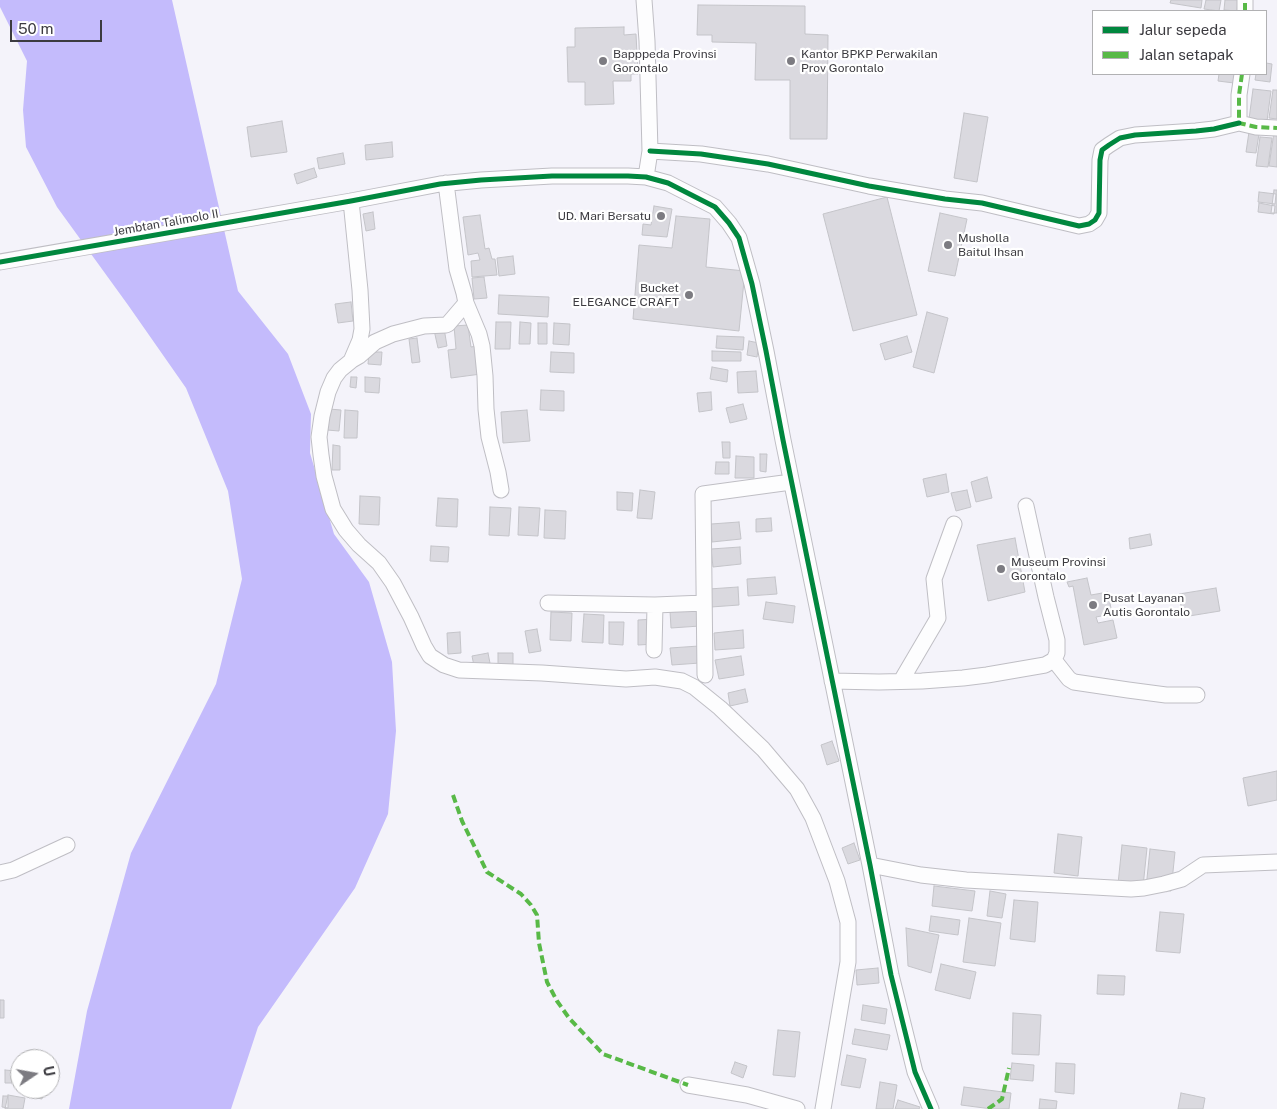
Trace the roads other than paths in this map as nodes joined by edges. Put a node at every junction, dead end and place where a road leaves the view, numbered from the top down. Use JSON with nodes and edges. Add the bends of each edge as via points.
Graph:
{"nodes":[{"id":1,"x":644,"y":0,"type":"edge"},
{"id":2,"x":1242,"y":75,"type":"edge"},
{"id":3,"x":1239,"y":123,"type":"junction"},
{"id":4,"x":1277,"y":128,"type":"edge"},
{"id":5,"x":650,"y":151,"type":"junction"},
{"id":6,"x":646,"y":177,"type":"junction"},
{"id":7,"x":446,"y":183,"type":"junction"},
{"id":8,"x":344,"y":202,"type":"junction"},
{"id":9,"x":0,"y":262,"type":"edge"},
{"id":10,"x":466,"y":303,"type":"junction"},
{"id":11,"x":351,"y":361,"type":"junction"},
{"id":12,"x":791,"y":482,"type":"junction"},
{"id":13,"x":501,"y":490,"type":"dead end"},
{"id":14,"x":1026,"y":506,"type":"dead end"},
{"id":15,"x":954,"y":524,"type":"dead end"},
{"id":16,"x":548,"y":602,"type":"dead end"},
{"id":17,"x":704,"y":603,"type":"junction"},
{"id":18,"x":655,"y":605,"type":"junction"},
{"id":19,"x":654,"y":650,"type":"dead end"},
{"id":20,"x":1054,"y":660,"type":"junction"},
{"id":21,"x":705,"y":675,"type":"dead end"},
{"id":22,"x":832,"y":680,"type":"junction"},
{"id":23,"x":901,"y":681,"type":"junction"},
{"id":24,"x":1197,"y":695,"type":"dead end"},
{"id":25,"x":67,"y":845,"type":"dead end"},
{"id":26,"x":1277,"y":862,"type":"edge"},
{"id":27,"x":870,"y":866,"type":"junction"},
{"id":28,"x":0,"y":874,"type":"edge"},
{"id":29,"x":688,"y":1085,"type":"dead end"},
{"id":30,"x":797,"y":1109,"type":"edge"},
{"id":31,"x":823,"y":1109,"type":"edge"},
{"id":32,"x":930,"y":1109,"type":"edge"}],
"edges":[{"from":1,"to":5,"type":"street"},
{"from":2,"to":3,"type":"street"},
{"from":3,"to":4,"type":"street"},
{"from":3,"to":5,"type":"street","via":[[1214,129],[1135,135],[1109,144],[1102,150],[1100,160],[1099,213],[1089,224],[1079,226],[982,203],[869,186],[768,164],[701,154]]},
{"from":5,"to":6,"type":"street"},
{"from":6,"to":7,"type":"street","name":"Jembtan Talimolo II","via":[[552,176]]},
{"from":6,"to":12,"type":"street","name":"Jembtan Talimolo II","via":[[668,183],[715,207],[739,238],[752,284]]},
{"from":7,"to":8,"type":"street","name":"Jembtan Talimolo II"},
{"from":7,"to":10,"type":"street","via":[[457,269]]},
{"from":8,"to":9,"type":"street","name":"Jembtan Talimolo II"},
{"from":8,"to":11,"type":"street","via":[[354,243],[362,329]]},
{"from":10,"to":11,"type":"street","via":[[448,324],[393,334]]},
{"from":10,"to":13,"type":"street","via":[[482,346],[489,438]]},
{"from":11,"to":31,"type":"street","via":[[334,378],[322,416],[319,437],[324,476],[333,509],[359,545],[379,563],[412,617],[430,656],[459,670],[626,679],[655,677],[682,681],[720,708],[763,749],[797,789],[813,818],[837,881],[848,922],[848,962]]},
{"from":12,"to":17,"type":"street","via":[[703,494]]},
{"from":12,"to":22,"type":"street","name":"Jembtan Talimolo II"},
{"from":14,"to":20,"type":"street","via":[[1057,640]]},
{"from":15,"to":23,"type":"street","via":[[934,579],[938,618]]},
{"from":16,"to":18,"type":"street"},
{"from":17,"to":18,"type":"street"},
{"from":17,"to":21,"type":"street"},
{"from":18,"to":19,"type":"street"},
{"from":20,"to":23,"type":"street","via":[[1045,665],[988,675]]},
{"from":20,"to":24,"type":"street","via":[[1074,682],[1166,695]]},
{"from":22,"to":23,"type":"street"},
{"from":22,"to":27,"type":"street","name":"Jembtan Talimolo II"},
{"from":25,"to":28,"type":"street"},
{"from":26,"to":27,"type":"street","via":[[1203,865],[1182,879],[1131,889],[966,880]]},
{"from":27,"to":32,"type":"street","name":"Jembtan Talimolo II","via":[[893,983],[915,1072]]},
{"from":29,"to":30,"type":"street","via":[[747,1094]]}]}
